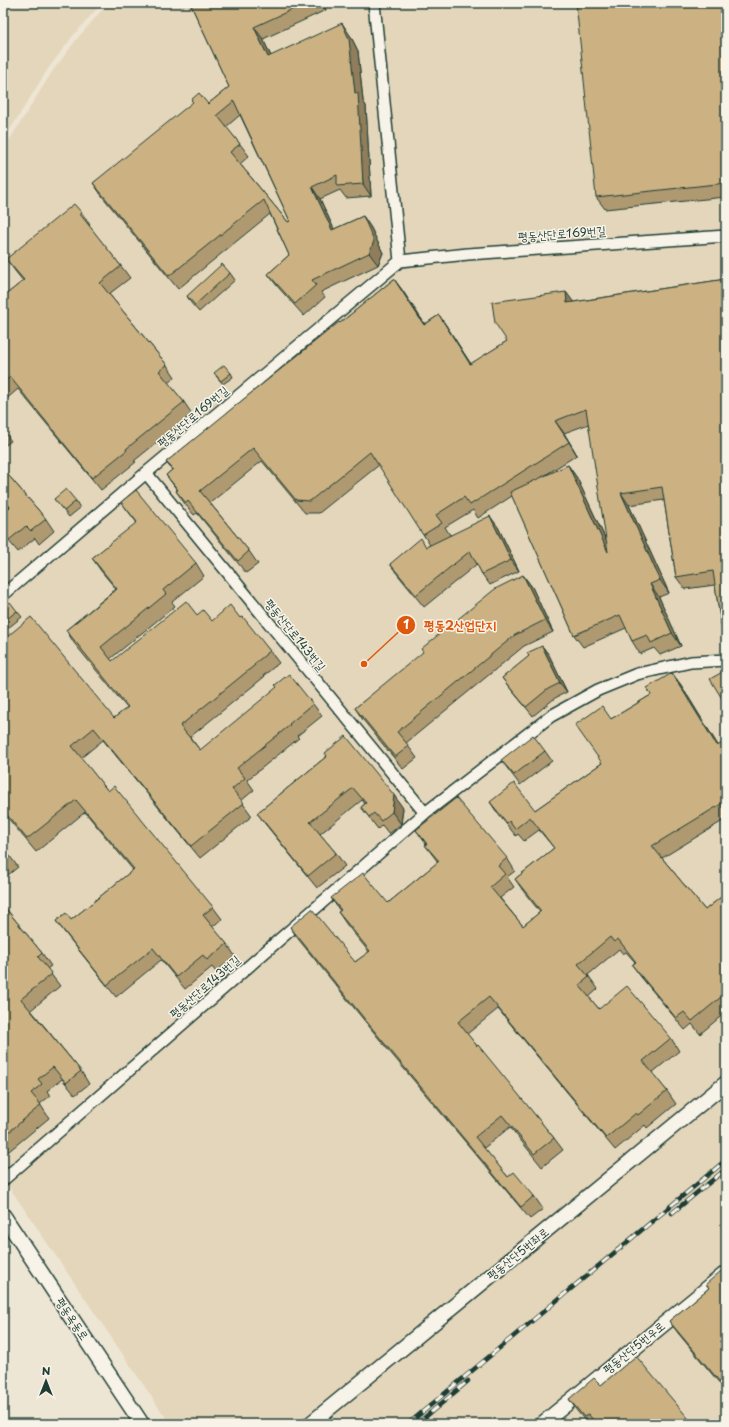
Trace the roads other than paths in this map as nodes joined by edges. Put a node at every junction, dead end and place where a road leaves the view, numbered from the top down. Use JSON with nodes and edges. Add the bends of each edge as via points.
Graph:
{"nodes":[{"id":1,"x":374,"y":3,"type":"edge"},
{"id":2,"x":726,"y":236,"type":"edge"},
{"id":3,"x":400,"y":261,"type":"junction"},
{"id":4,"x":146,"y":473,"type":"junction"},
{"id":5,"x":3,"y":595,"type":"edge"},
{"id":6,"x":726,"y":660,"type":"edge"},
{"id":7,"x":425,"y":813,"type":"junction"},
{"id":8,"x":726,"y":1083,"type":"edge"},
{"id":9,"x":3,"y":1180,"type":"edge"},
{"id":10,"x":3,"y":1215,"type":"edge"},
{"id":11,"x":726,"y":1272,"type":"edge"},
{"id":12,"x":142,"y":1424,"type":"edge"},
{"id":13,"x":310,"y":1424,"type":"edge"},
{"id":14,"x":542,"y":1424,"type":"edge"}],
"edges":[{"from":1,"to":3,"type":"street"},
{"from":2,"to":3,"type":"street","name":"평동산단로169번길"},
{"from":3,"to":4,"type":"street","name":"평동산단로169번길"},
{"from":4,"to":5,"type":"street","name":"평동산단로169번길"},
{"from":4,"to":7,"type":"street","name":"평동산단로143번길"},
{"from":6,"to":7,"type":"street","name":"평동산단로143번길","via":[[691,662],[637,674],[598,690],[551,716]]},
{"from":7,"to":9,"type":"street","name":"평동산단로143번길"},
{"from":8,"to":13,"type":"street","name":"평동산단5번좌로"},
{"from":10,"to":12,"type":"street","name":"평동옥동로"},
{"from":11,"to":14,"type":"street","name":"평동산단5번우로"}]}
